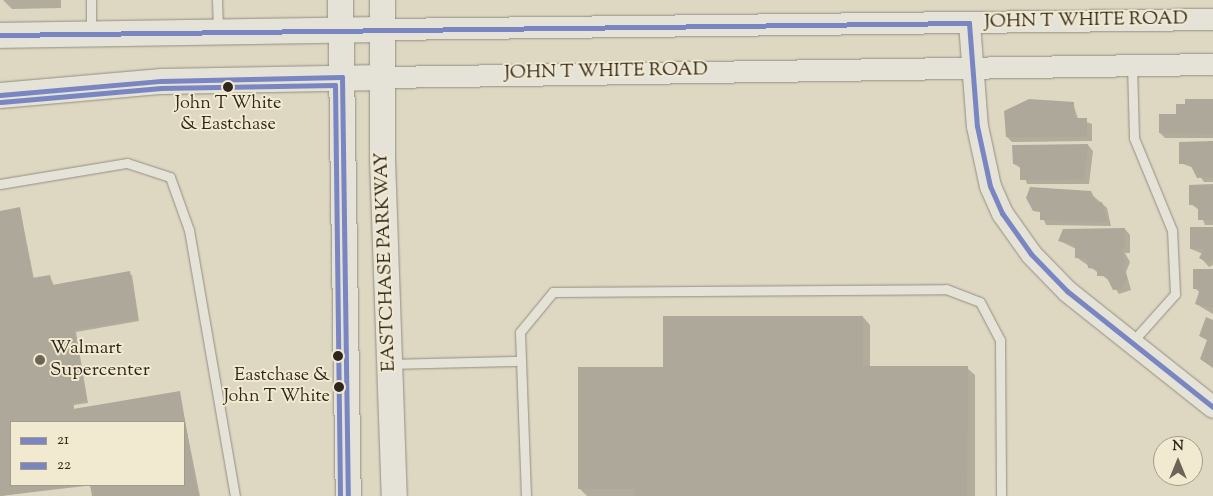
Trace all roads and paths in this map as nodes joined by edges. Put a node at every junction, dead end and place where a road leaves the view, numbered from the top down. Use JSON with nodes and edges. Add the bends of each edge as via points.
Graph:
{"nodes":[{"id":1,"x":91,"y":0,"type":"edge"},
{"id":2,"x":218,"y":0,"type":"edge"},
{"id":3,"x":340,"y":0,"type":"edge"},
{"id":4,"x":382,"y":0,"type":"edge"},
{"id":5,"x":1213,"y":19,"type":"edge"},
{"id":6,"x":968,"y":23,"type":"junction"},
{"id":7,"x":384,"y":29,"type":"junction"},
{"id":8,"x":342,"y":30,"type":"junction"},
{"id":9,"x":218,"y":31,"type":"junction"},
{"id":10,"x":91,"y":33,"type":"junction"},
{"id":11,"x":0,"y":35,"type":"edge"},
{"id":12,"x":1213,"y":64,"type":"edge"},
{"id":13,"x":1132,"y":65,"type":"junction"},
{"id":14,"x":970,"y":69,"type":"junction"},
{"id":15,"x":342,"y":77,"type":"junction"},
{"id":16,"x":384,"y":77,"type":"junction"},
{"id":17,"x":0,"y":95,"type":"edge"},
{"id":18,"x":0,"y":184,"type":"edge"},
{"id":19,"x":1133,"y":341,"type":"junction"},
{"id":20,"x":519,"y":361,"type":"junction"},
{"id":21,"x":389,"y":364,"type":"junction"},
{"id":22,"x":1213,"y":407,"type":"edge"},
{"id":23,"x":235,"y":496,"type":"edge"},
{"id":24,"x":348,"y":496,"type":"edge"},
{"id":25,"x":394,"y":496,"type":"edge"},
{"id":26,"x":526,"y":496,"type":"edge"},
{"id":27,"x":1001,"y":496,"type":"edge"}],
"edges":[{"from":1,"to":10,"type":"lane"},
{"from":2,"to":9,"type":"lane"},
{"from":3,"to":8,"type":"main road"},
{"from":4,"to":7,"type":"main road","name":"EASTCHASE PARKWAY"},
{"from":5,"to":6,"type":"street","name":"JOHN T WHITE ROAD"},
{"from":6,"to":7,"type":"street","name":"JOHN T WHITE ROAD"},
{"from":6,"to":14,"type":"street"},
{"from":7,"to":8,"type":"main road","name":"JOHN T WHITE ROAD"},
{"from":7,"to":16,"type":"main road","name":"EASTCHASE PARKWAY"},
{"from":8,"to":9,"type":"main road","name":"JOHN T WHITE ROAD"},
{"from":8,"to":15,"type":"main road"},
{"from":9,"to":10,"type":"main road","name":"JOHN T WHITE ROAD"},
{"from":10,"to":11,"type":"main road","name":"JOHN T WHITE ROAD"},
{"from":12,"to":13,"type":"street","name":"JOHN T WHITE ROAD"},
{"from":13,"to":14,"type":"street","name":"JOHN T WHITE ROAD"},
{"from":13,"to":19,"type":"lane","via":[[1134,138],[1172,230],[1175,294]]},
{"from":14,"to":16,"type":"street","name":"JOHN T WHITE ROAD"},
{"from":14,"to":19,"type":"street","via":[[986,169],[1002,213],[1031,254],[1068,291]]},
{"from":15,"to":16,"type":"main road","name":"JOHN T WHITE ROAD"},
{"from":15,"to":17,"type":"main road","name":"JOHN T WHITE ROAD","via":[[161,81]]},
{"from":15,"to":24,"type":"main road"},
{"from":16,"to":21,"type":"main road","name":"EASTCHASE PARKWAY"},
{"from":18,"to":23,"type":"lane","via":[[127,163],[170,177],[189,230]]},
{"from":19,"to":22,"type":"street"},
{"from":20,"to":21,"type":"lane"},
{"from":20,"to":26,"type":"lane"},
{"from":20,"to":27,"type":"lane","via":[[520,332],[553,292],[946,289],[980,302],[1000,340]]},
{"from":21,"to":25,"type":"main road","name":"EASTCHASE PARKWAY"}]}
